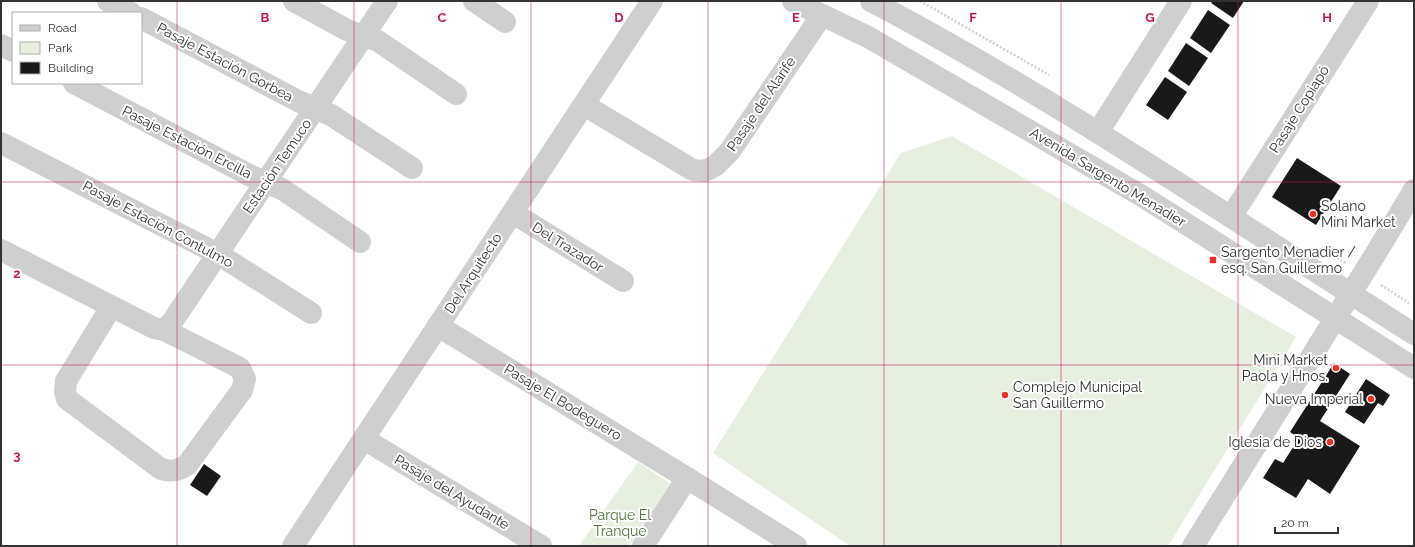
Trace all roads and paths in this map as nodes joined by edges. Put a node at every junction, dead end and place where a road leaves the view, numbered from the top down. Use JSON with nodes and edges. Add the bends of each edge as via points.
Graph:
{"nodes":[{"id":1,"x":108,"y":1,"type":"edge"},
{"id":2,"x":294,"y":1,"type":"edge"},
{"id":3,"x":387,"y":1,"type":"edge"},
{"id":4,"x":474,"y":1,"type":"edge"},
{"id":5,"x":652,"y":1,"type":"edge"},
{"id":6,"x":793,"y":1,"type":"edge"},
{"id":7,"x":871,"y":1,"type":"edge"},
{"id":8,"x":1368,"y":1,"type":"edge"},
{"id":9,"x":1179,"y":2,"type":"edge"},
{"id":10,"x":129,"y":12,"type":"edge"},
{"id":11,"x":822,"y":15,"type":"junction"},
{"id":12,"x":142,"y":19,"type":"edge"},
{"id":13,"x":505,"y":22,"type":"dead end"},
{"id":14,"x":364,"y":36,"type":"junction"},
{"id":15,"x":1,"y":45,"type":"edge"},
{"id":16,"x":12,"y":50,"type":"edge"},
{"id":17,"x":76,"y":84,"type":"edge"},
{"id":18,"x":456,"y":94,"type":"dead end"},
{"id":19,"x":584,"y":105,"type":"junction"},
{"id":20,"x":316,"y":108,"type":"junction"},
{"id":21,"x":1098,"y":132,"type":"junction"},
{"id":22,"x":1,"y":143,"type":"edge"},
{"id":23,"x":412,"y":168,"type":"dead end"},
{"id":24,"x":266,"y":182,"type":"junction"},
{"id":25,"x":1414,"y":190,"type":"edge"},
{"id":26,"x":512,"y":213,"type":"junction"},
{"id":27,"x":1414,"y":214,"type":"edge"},
{"id":28,"x":1231,"y":217,"type":"junction"},
{"id":29,"x":360,"y":242,"type":"dead end"},
{"id":30,"x":1,"y":250,"type":"edge"},
{"id":31,"x":218,"y":254,"type":"junction"},
{"id":32,"x":1373,"y":258,"type":"junction"},
{"id":33,"x":623,"y":281,"type":"dead end"},
{"id":34,"x":1351,"y":294,"type":"junction"},
{"id":35,"x":111,"y":307,"type":"junction"},
{"id":36,"x":311,"y":313,"type":"dead end"},
{"id":37,"x":1335,"y":318,"type":"junction"},
{"id":38,"x":438,"y":326,"type":"junction"},
{"id":39,"x":164,"y":330,"type":"junction"},
{"id":40,"x":1414,"y":334,"type":"edge"},
{"id":41,"x":1414,"y":368,"type":"edge"},
{"id":42,"x":364,"y":439,"type":"junction"},
{"id":43,"x":687,"y":478,"type":"junction"},
{"id":44,"x":293,"y":546,"type":"edge"},
{"id":45,"x":541,"y":546,"type":"edge"},
{"id":46,"x":643,"y":546,"type":"edge"},
{"id":47,"x":796,"y":546,"type":"edge"},
{"id":48,"x":1193,"y":546,"type":"edge"}],
"edges":[{"from":1,"to":10,"type":"street"},
{"from":2,"to":14,"type":"street","via":[[347,30]]},
{"from":3,"to":14,"type":"street","name":"Estación Temuco"},
{"from":4,"to":13,"type":"street"},
{"from":5,"to":19,"type":"street","name":"Del Arquitecto"},
{"from":6,"to":11,"type":"street","name":"Avenida Sargento Menadier"},
{"from":7,"to":21,"type":"street","via":[[979,61]]},
{"from":8,"to":28,"type":"street","name":"Pasaje Copiapó"},
{"from":9,"to":21,"type":"street"},
{"from":11,"to":19,"type":"street","name":"Pasaje del Alarife","via":[[737,142],[716,165],[704,171],[693,170]]},
{"from":11,"to":37,"type":"street","name":"Avenida Sargento Menadier","via":[[868,37],[997,111],[1154,204]]},
{"from":12,"to":20,"type":"street","name":"Pasaje Estación Gorbea","via":[[298,101]]},
{"from":14,"to":18,"type":"street","via":[[378,41]]},
{"from":14,"to":20,"type":"street","name":"Estación Temuco"},
{"from":15,"to":16,"type":"street"},
{"from":17,"to":24,"type":"street","name":"Pasaje Estación Ercilla"},
{"from":19,"to":26,"type":"street","name":"Del Arquitecto"},
{"from":20,"to":23,"type":"street","name":"Pasaje Estación Gorbea","via":[[331,114]]},
{"from":20,"to":24,"type":"street","name":"Estación Temuco"},
{"from":21,"to":28,"type":"street"},
{"from":22,"to":31,"type":"street","name":"Pasaje Estación Contulmo"},
{"from":24,"to":29,"type":"street","name":"Pasaje Estación Ercilla","via":[[282,189]]},
{"from":24,"to":31,"type":"street","name":"Estación Temuco"},
{"from":25,"to":32,"type":"street"},
{"from":26,"to":33,"type":"street","name":"Del Trazador"},
{"from":26,"to":38,"type":"street","name":"Del Arquitecto"},
{"from":27,"to":32,"type":"street"},
{"from":28,"to":34,"type":"street"},
{"from":30,"to":35,"type":"street"},
{"from":31,"to":36,"type":"street","name":"Pasaje Estación Contulmo"},
{"from":31,"to":39,"type":"street","name":"Estación Temuco"},
{"from":32,"to":34,"type":"street"},
{"from":34,"to":37,"type":"street"},
{"from":34,"to":40,"type":"street"},
{"from":35,"to":39,"type":"street","via":[[154,328]]},
{"from":35,"to":39,"type":"street","via":[[66,381],[67,399],[161,469],[173,471],[187,466],[242,390],[245,379],[235,364]]},
{"from":37,"to":41,"type":"street","name":"Avenida Sargento Menadier"},
{"from":37,"to":48,"type":"street"},
{"from":38,"to":42,"type":"street","name":"Del Arquitecto"},
{"from":38,"to":43,"type":"street","name":"Pasaje El Bodeguero"},
{"from":42,"to":44,"type":"street","name":"Del Arquitecto"},
{"from":42,"to":45,"type":"street","name":"Pasaje del Ayudante"},
{"from":43,"to":46,"type":"street"},
{"from":43,"to":47,"type":"street","name":"Pasaje El Bodeguero"}]}
